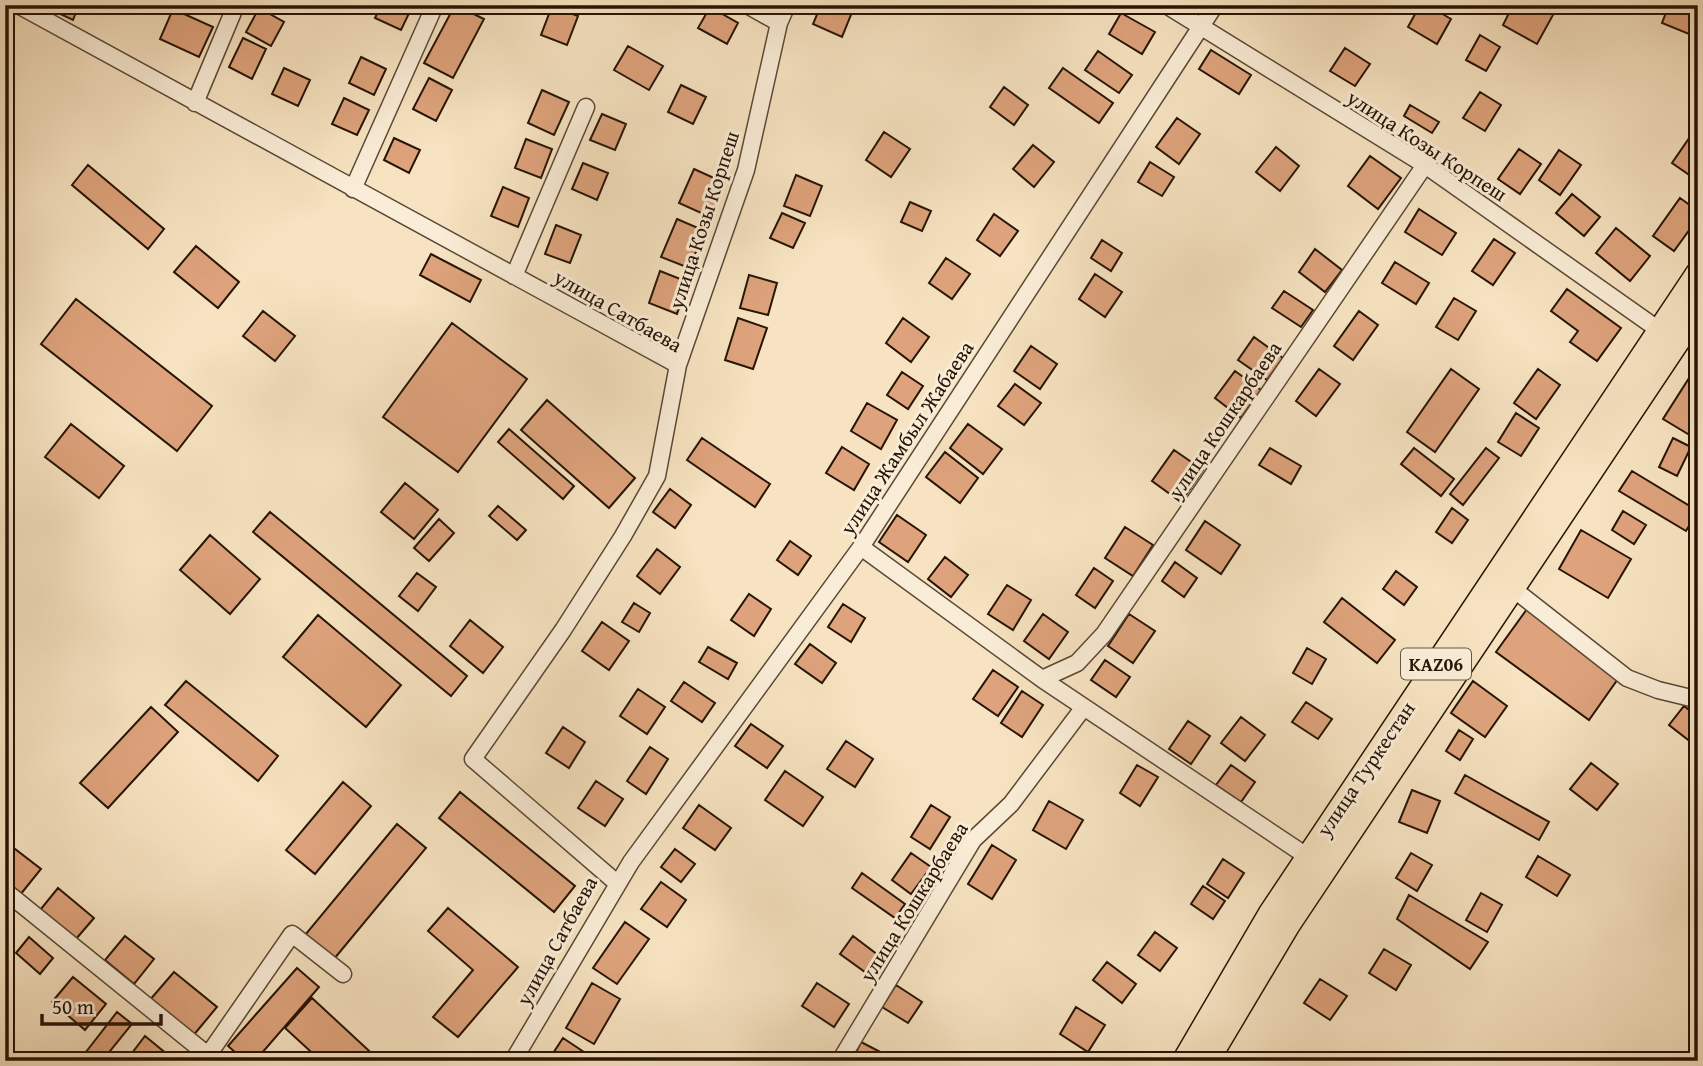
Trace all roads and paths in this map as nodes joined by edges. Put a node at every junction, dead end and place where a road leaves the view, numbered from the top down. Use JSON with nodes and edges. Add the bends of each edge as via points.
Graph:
{"nodes":[{"id":1,"x":19,"y":5,"type":"edge"},
{"id":2,"x":236,"y":5,"type":"edge"},
{"id":3,"x":435,"y":5,"type":"edge"},
{"id":4,"x":747,"y":5,"type":"edge"},
{"id":5,"x":787,"y":5,"type":"edge"},
{"id":6,"x":1166,"y":5,"type":"edge"},
{"id":7,"x":1214,"y":5,"type":"edge"},
{"id":8,"x":779,"y":23,"type":"junction"},
{"id":9,"x":1200,"y":27,"type":"junction"},
{"id":10,"x":195,"y":103,"type":"junction"},
{"id":11,"x":586,"y":107,"type":"dead end"},
{"id":12,"x":1425,"y":165,"type":"junction"},
{"id":13,"x":353,"y":189,"type":"junction"},
{"id":14,"x":1698,"y":273,"type":"edge"},
{"id":15,"x":514,"y":276,"type":"junction"},
{"id":16,"x":1698,"y":311,"type":"edge"},
{"id":17,"x":1659,"y":330,"type":"junction"},
{"id":18,"x":678,"y":365,"type":"junction"},
{"id":19,"x":861,"y":547,"type":"junction"},
{"id":20,"x":1512,"y":588,"type":"junction"},
{"id":21,"x":1042,"y":678,"type":"junction"},
{"id":22,"x":1698,"y":703,"type":"edge"},
{"id":23,"x":1084,"y":707,"type":"junction"},
{"id":24,"x":1308,"y":857,"type":"junction"},
{"id":25,"x":618,"y":884,"type":"junction"},
{"id":26,"x":5,"y":891,"type":"edge"},
{"id":27,"x":1279,"y":920,"type":"junction"},
{"id":28,"x":343,"y":974,"type":"dead end"},
{"id":29,"x":209,"y":1059,"type":"edge"},
{"id":30,"x":513,"y":1061,"type":"edge"},
{"id":31,"x":840,"y":1061,"type":"edge"},
{"id":32,"x":1184,"y":1061,"type":"edge"},
{"id":33,"x":1208,"y":1061,"type":"edge"}],
"edges":[{"from":1,"to":10,"type":"street","name":"улица Сатбаева"},
{"from":2,"to":10,"type":"street"},
{"from":3,"to":13,"type":"street"},
{"from":4,"to":8,"type":"street"},
{"from":5,"to":8,"type":"street","name":"улица Козы Корпеш"},
{"from":6,"to":9,"type":"street","name":"улица Козы Корпеш"},
{"from":7,"to":9,"type":"street","name":"улица Жамбыл Жабаева"},
{"from":8,"to":18,"type":"street","name":"улица Козы Корпеш","via":[[746,170]]},
{"from":9,"to":12,"type":"street","name":"улица Козы Корпеш"},
{"from":9,"to":19,"type":"street","name":"улица Жамбыл Жабаева"},
{"from":10,"to":13,"type":"street","name":"улица Сатбаева"},
{"from":11,"to":15,"type":"street"},
{"from":12,"to":17,"type":"street","name":"улица Козы Корпеш"},
{"from":12,"to":21,"type":"street","name":"улица Кошкарбаева","via":[[1104,634],[1077,663]]},
{"from":13,"to":15,"type":"street","name":"улица Сатбаева"},
{"from":14,"to":17,"type":"highway","name":"улица Туркестан","number":"KАZ06"},
{"from":15,"to":18,"type":"street","name":"улица Сатбаева"},
{"from":16,"to":20,"type":"highway","name":"улица Туркестан","number":"KАZ06"},
{"from":17,"to":24,"type":"highway","name":"улица Туркестан","number":"KАZ06"},
{"from":18,"to":25,"type":"street","name":"улица Сатбаева","via":[[657,476],[563,630],[473,760]]},
{"from":19,"to":21,"type":"street"},
{"from":19,"to":25,"type":"street","name":"улица Жамбыл Жабаева"},
{"from":20,"to":22,"type":"street","via":[[1627,678]]},
{"from":20,"to":27,"type":"highway","name":"улица Туркестан","number":"KАZ06"},
{"from":21,"to":23,"type":"street"},
{"from":23,"to":24,"type":"street"},
{"from":23,"to":31,"type":"street","name":"улица Кошкарбаева","via":[[1011,804],[973,840]]},
{"from":24,"to":27,"type":"highway","name":"улица Туркестан","number":"KАZ06"},
{"from":25,"to":30,"type":"street","name":"улица Сатбаева"},
{"from":26,"to":29,"type":"street"},
{"from":27,"to":32,"type":"highway","name":"улица Туркестан","number":"KАZ06"},
{"from":27,"to":33,"type":"highway","name":"улица Туркестан","number":"KАZ06"},
{"from":28,"to":29,"type":"street","via":[[292,934]]}]}
